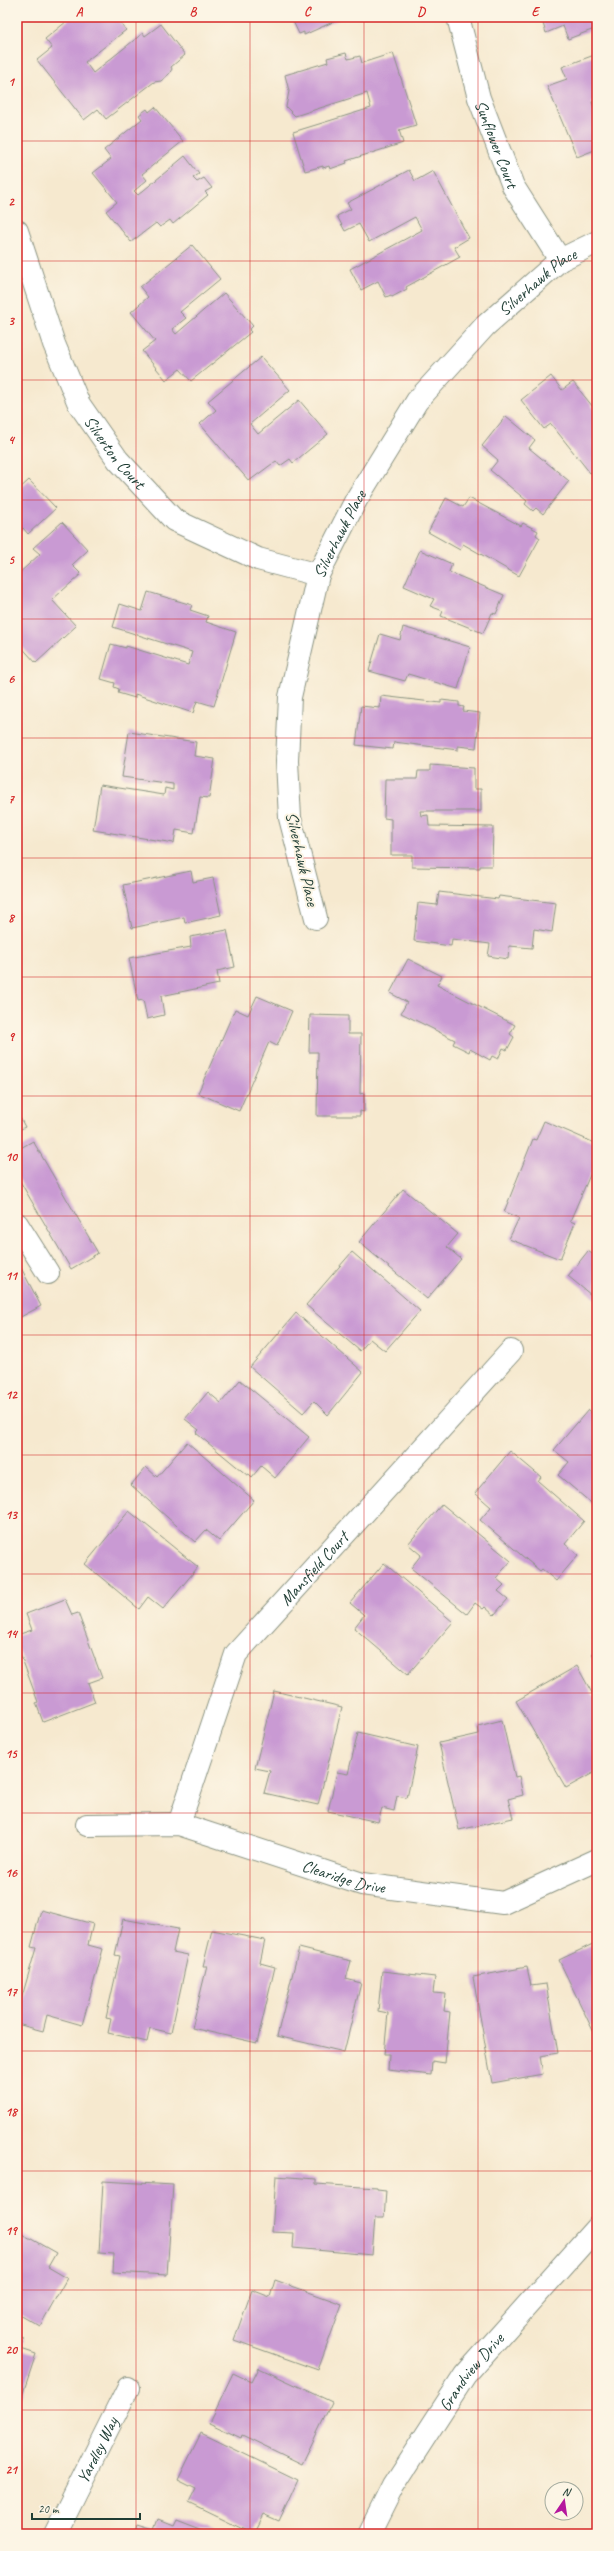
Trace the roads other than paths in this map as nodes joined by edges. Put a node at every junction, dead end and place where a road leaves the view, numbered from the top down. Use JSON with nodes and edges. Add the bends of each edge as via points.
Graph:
{"nodes":[{"id":1,"x":458,"y":17,"type":"edge"},
{"id":2,"x":17,"y":231,"type":"edge"},
{"id":3,"x":597,"y":242,"type":"edge"},
{"id":4,"x":560,"y":260,"type":"junction"},
{"id":5,"x":318,"y":575,"type":"junction"},
{"id":6,"x":316,"y":918,"type":"dead end"},
{"id":7,"x":17,"y":1224,"type":"edge"},
{"id":8,"x":48,"y":1273,"type":"dead end"},
{"id":9,"x":512,"y":1351,"type":"dead end"},
{"id":10,"x":179,"y":1824,"type":"junction"},
{"id":11,"x":87,"y":1825,"type":"dead end"},
{"id":12,"x":597,"y":1860,"type":"edge"},
{"id":13,"x":597,"y":2226,"type":"edge"},
{"id":14,"x":128,"y":2388,"type":"dead end"},
{"id":15,"x":55,"y":2534,"type":"edge"},
{"id":16,"x":369,"y":2534,"type":"edge"}],
"edges":[{"from":1,"to":4,"type":"street","name":"Sunflower Court","via":[[479,98],[513,186]]},
{"from":2,"to":5,"type":"street","name":"Silverton Court","via":[[54,344],[79,404],[118,460],[174,520],[258,559]]},
{"from":3,"to":4,"type":"street","name":"Silverhawk Place"},
{"from":4,"to":5,"type":"street","name":"Silverhawk Place","via":[[485,326],[416,401],[356,500]]},
{"from":5,"to":6,"type":"street","name":"Silverhawk Place","via":[[290,697],[287,761],[290,818]]},
{"from":7,"to":8,"type":"street"},
{"from":9,"to":10,"type":"street","name":"Mansfield Court","via":[[236,1654]]},
{"from":10,"to":11,"type":"street","name":"Clearidge Drive"},
{"from":10,"to":12,"type":"street","name":"Clearidge Drive","via":[[362,1884],[502,1903]]},
{"from":13,"to":16,"type":"street","name":"Grandview Drive","via":[[465,2375],[394,2486]]},
{"from":14,"to":15,"type":"street","name":"Yardley Way"}]}
